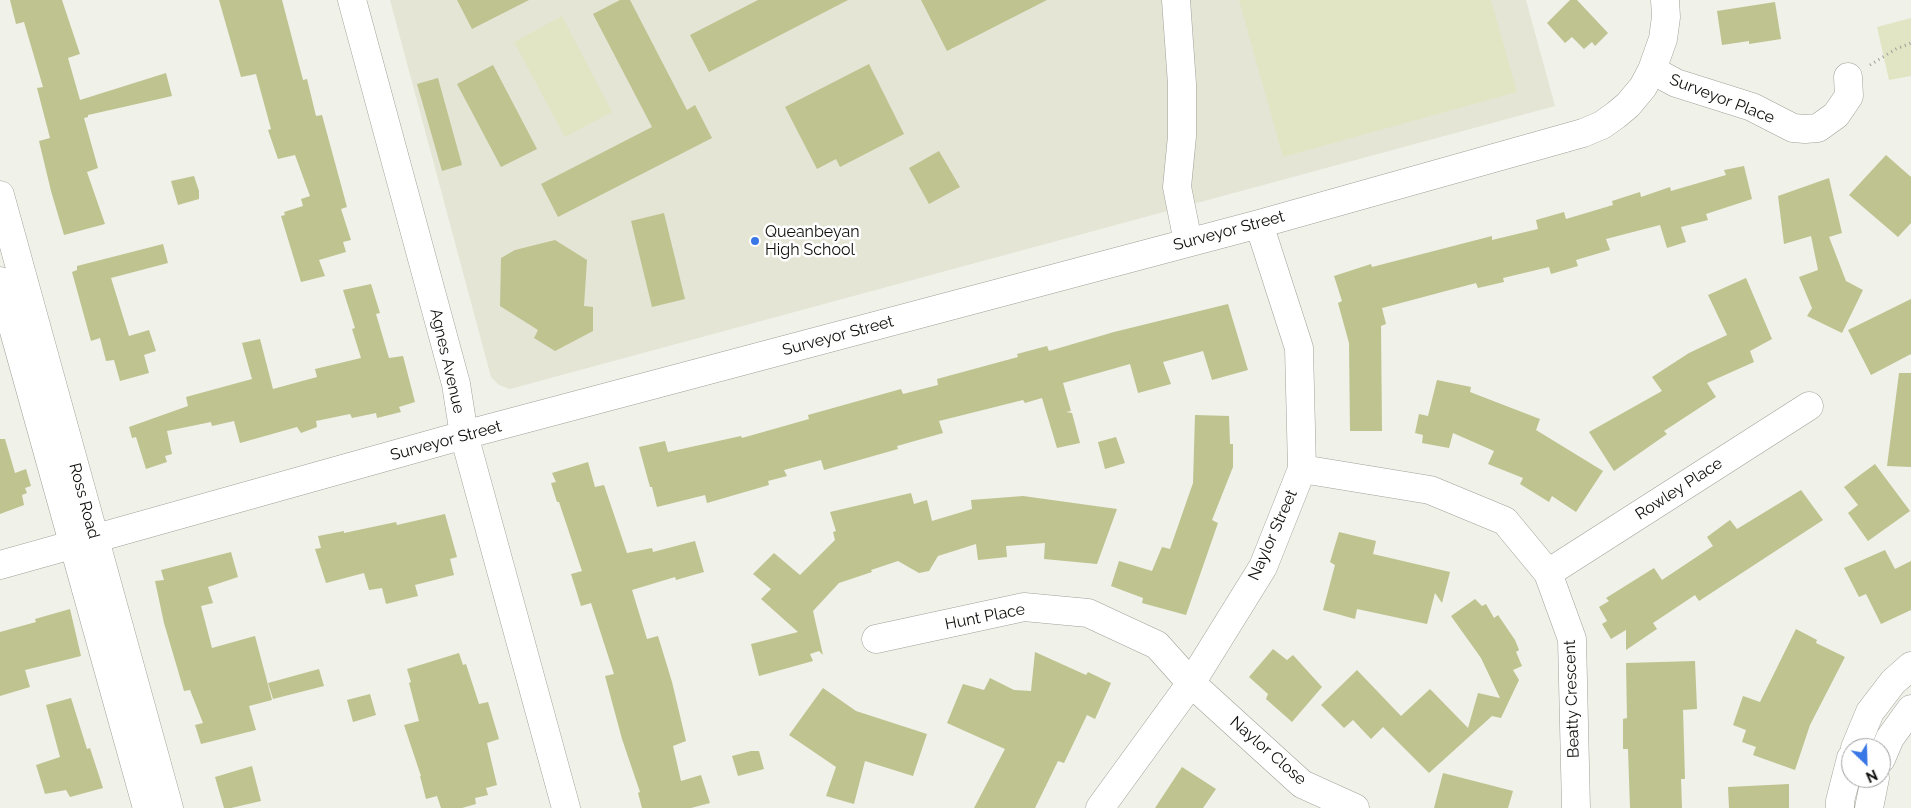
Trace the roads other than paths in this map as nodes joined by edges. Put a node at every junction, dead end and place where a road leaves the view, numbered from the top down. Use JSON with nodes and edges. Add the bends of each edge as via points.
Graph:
{"nodes":[{"id":1,"x":352,"y":0,"type":"edge"},
{"id":2,"x":1176,"y":0,"type":"edge"},
{"id":3,"x":1665,"y":0,"type":"edge"},
{"id":4,"x":1652,"y":70,"type":"junction"},
{"id":5,"x":1848,"y":77,"type":"road end"},
{"id":6,"x":0,"y":195,"type":"edge"},
{"id":7,"x":1259,"y":224,"type":"junction"},
{"id":8,"x":1188,"y":242,"type":"junction"},
{"id":9,"x":0,"y":281,"type":"edge"},
{"id":10,"x":1809,"y":406,"type":"dead end"},
{"id":11,"x":464,"y":435,"type":"junction"},
{"id":12,"x":1302,"y":469,"type":"junction"},
{"id":13,"x":84,"y":542,"type":"junction"},
{"id":14,"x":0,"y":565,"type":"edge"},
{"id":15,"x":1548,"y":573,"type":"junction"},
{"id":16,"x":876,"y":639,"type":"dead end"},
{"id":17,"x":1911,"y":666,"type":"edge"},
{"id":18,"x":1190,"y":683,"type":"junction"},
{"id":19,"x":1911,"y":709,"type":"edge"},
{"id":20,"x":1858,"y":738,"type":"edge"},
{"id":21,"x":1890,"y":738,"type":"edge"},
{"id":22,"x":1843,"y":788,"type":"edge"},
{"id":23,"x":1873,"y":788,"type":"edge"},
{"id":24,"x":147,"y":808,"type":"edge"},
{"id":25,"x":169,"y":808,"type":"edge"},
{"id":26,"x":566,"y":808,"type":"edge"},
{"id":27,"x":1100,"y":808,"type":"edge"},
{"id":28,"x":1355,"y":808,"type":"edge"},
{"id":29,"x":1576,"y":808,"type":"edge"},
{"id":30,"x":1840,"y":808,"type":"edge"},
{"id":31,"x":1869,"y":808,"type":"edge"}],
"edges":[{"from":1,"to":11,"type":"street","name":"Agnes Avenue","via":[[456,384]]},
{"from":2,"to":8,"type":"street","via":[[1182,84],[1182,136],[1177,187]]},
{"from":3,"to":4,"type":"street","name":"Surveyor Street","via":[[1663,39]]},
{"from":4,"to":5,"type":"street","name":"Surveyor Place","via":[[1676,82],[1752,108],[1793,128],[1818,128],[1836,115],[1849,96]]},
{"from":4,"to":7,"type":"street","name":"Surveyor Street","via":[[1628,105],[1602,125],[1583,133]]},
{"from":6,"to":13,"type":"street","name":"Ross Road"},
{"from":7,"to":8,"type":"street","name":"Surveyor Street"},
{"from":7,"to":12,"type":"street","name":"Naylor Street","via":[[1299,348]]},
{"from":8,"to":11,"type":"street","name":"Surveyor Street"},
{"from":9,"to":13,"type":"street","name":"Ross Road"},
{"from":10,"to":15,"type":"street","name":"Rowley Place"},
{"from":11,"to":13,"type":"street","name":"Surveyor Street"},
{"from":11,"to":26,"type":"street","name":"Agnes Avenue"},
{"from":12,"to":15,"type":"street","name":"Beatty Crescent","via":[[1430,490],[1472,507],[1505,521]]},
{"from":12,"to":18,"type":"street","name":"Naylor Street","via":[[1263,567]]},
{"from":13,"to":14,"type":"street","name":"Surveyor Street"},
{"from":13,"to":24,"type":"street","name":"Ross Road"},
{"from":13,"to":25,"type":"street","name":"Ross Road"},
{"from":15,"to":29,"type":"street","name":"Beatty Crescent","via":[[1572,639]]},
{"from":16,"to":18,"type":"street","name":"Hunt Place","via":[[1024,607],[1088,613],[1156,645]]},
{"from":17,"to":20,"type":"street","via":[[1893,682],[1870,712]]},
{"from":18,"to":27,"type":"street","name":"Naylor Street"},
{"from":18,"to":28,"type":"street","name":"Naylor Close","via":[[1302,784]]},
{"from":19,"to":21,"type":"street"},
{"from":22,"to":30,"type":"street"},
{"from":23,"to":31,"type":"street"}]}
